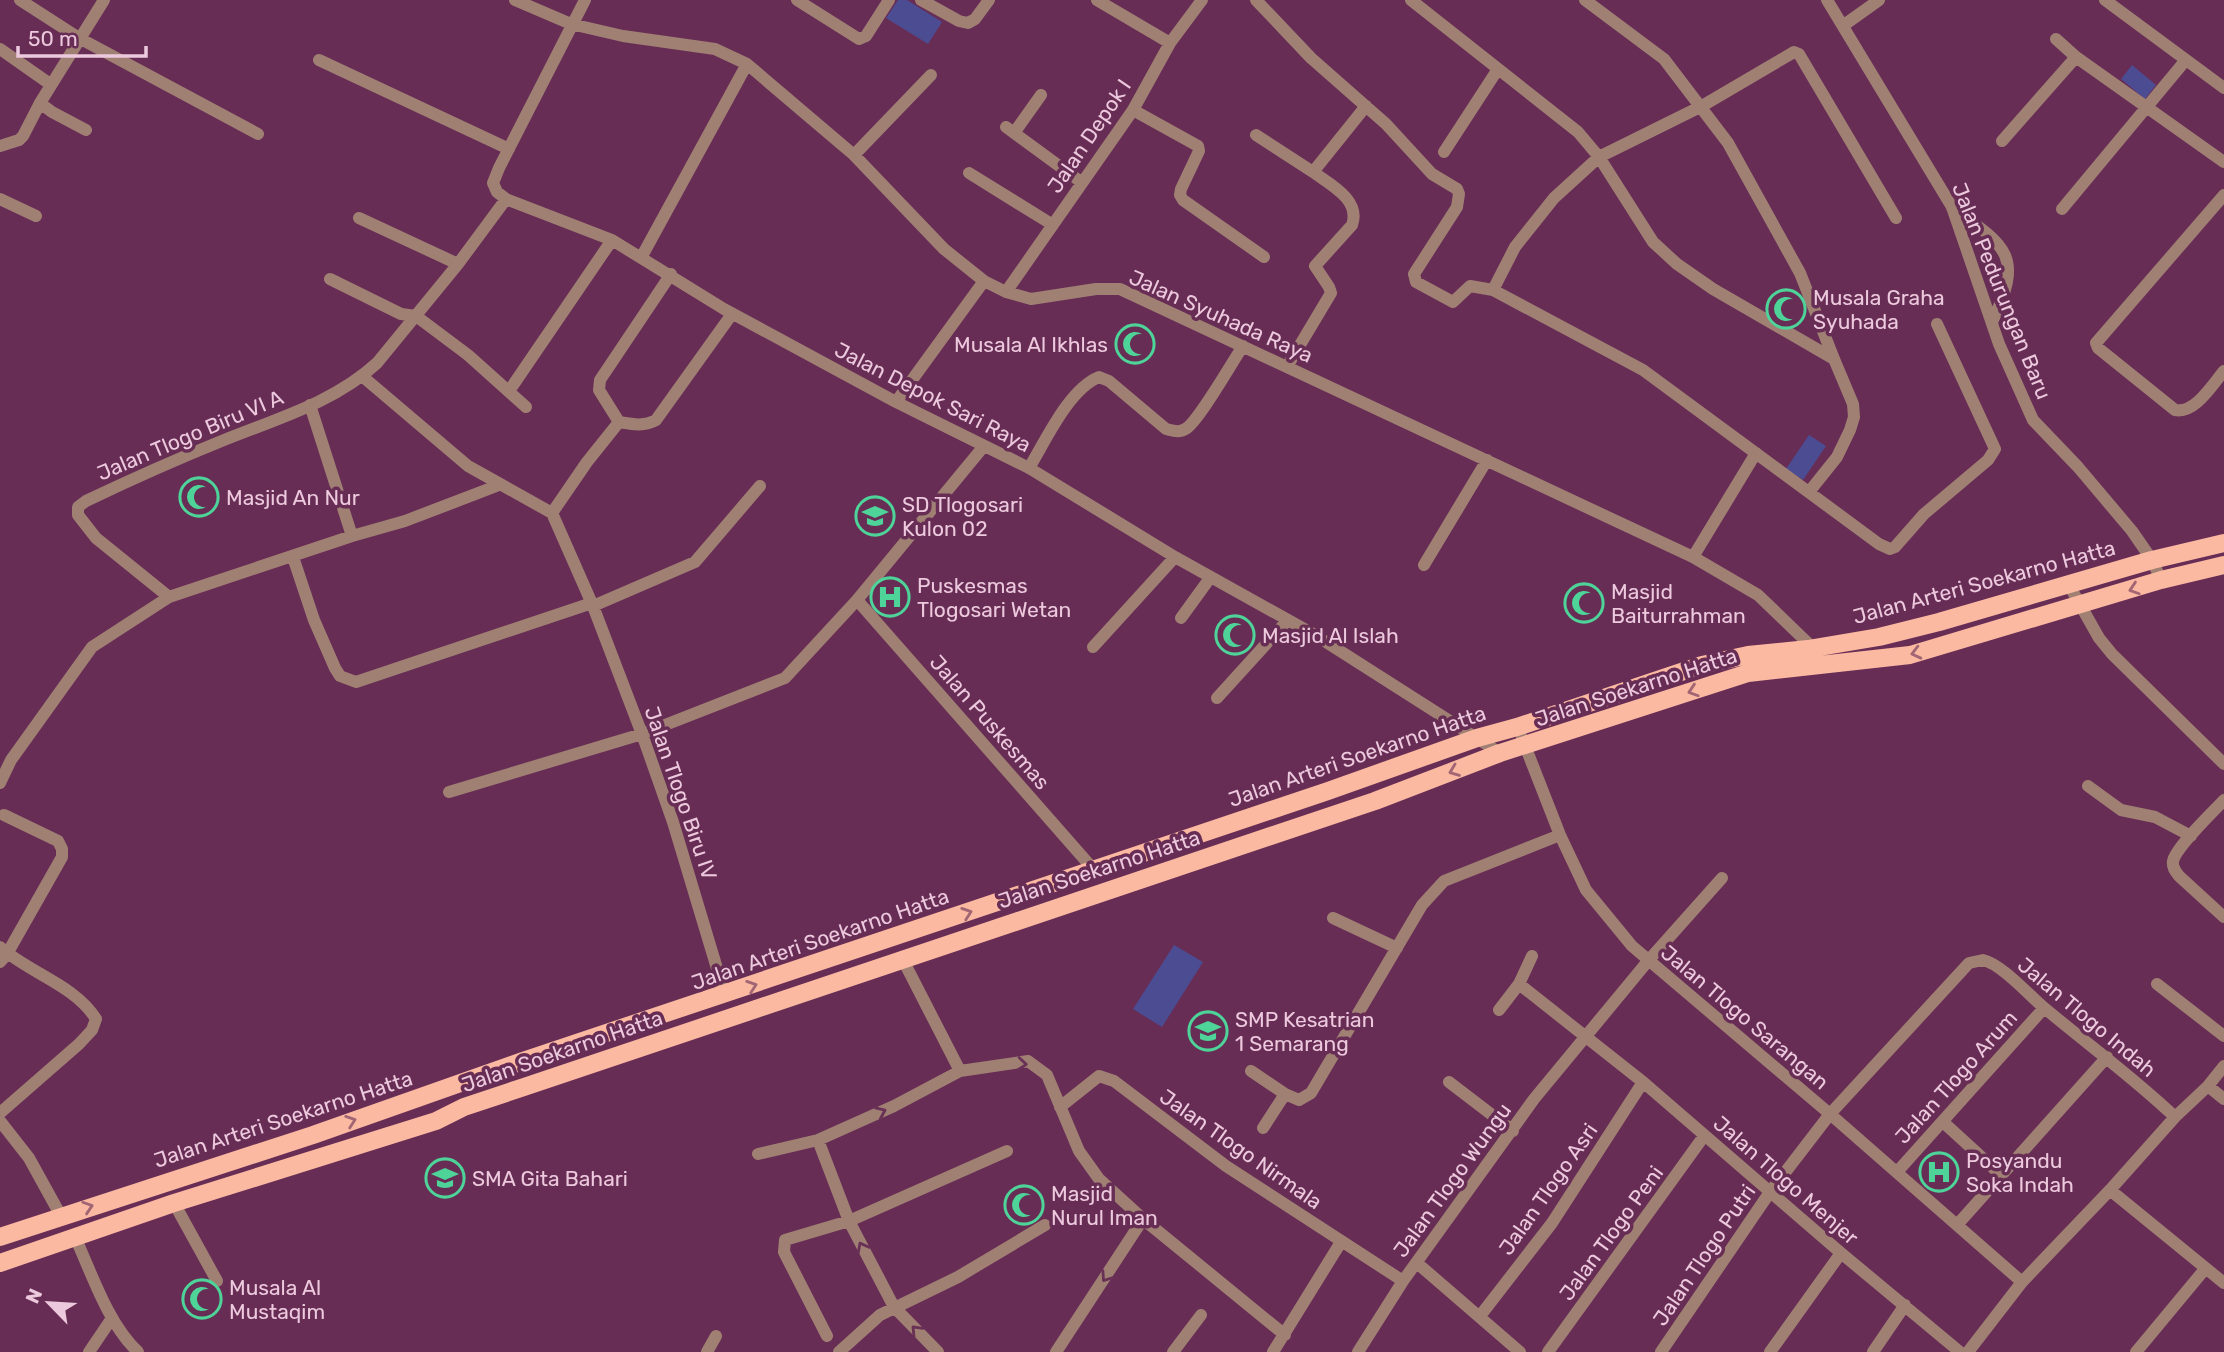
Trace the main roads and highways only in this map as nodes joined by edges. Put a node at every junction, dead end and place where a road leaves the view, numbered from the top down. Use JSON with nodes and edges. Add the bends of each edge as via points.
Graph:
{"nodes":[{"id":1,"x":2224,"y":543,"type":"edge"},
{"id":2,"x":2224,"y":565,"type":"edge"},
{"id":3,"x":894,"y":938,"type":"junction"},
{"id":4,"x":902,"y":958,"type":"junction"},
{"id":5,"x":313,"y":1135,"type":"junction"},
{"id":6,"x":319,"y":1158,"type":"junction"},
{"id":7,"x":0,"y":1237,"type":"edge"},
{"id":8,"x":0,"y":1263,"type":"edge"}],
"edges":[{"from":3,"to":1,"type":"main road","name":"Jalan Arteri Soekarno Hatta","one_way":true,"via":[[1702,665],[1879,637]]},
{"from":2,"to":4,"type":"main road","name":"Jalan Soekarno Hatta","one_way":true,"via":[[1910,655],[1748,673]]},
{"from":3,"to":4,"type":"main road"},
{"from":5,"to":3,"type":"main road","name":"Jalan Arteri Soekarno Hatta","one_way":true},
{"from":4,"to":6,"type":"main road","name":"Jalan Soekarno Hatta"},
{"from":5,"to":6,"type":"main road"},
{"from":7,"to":5,"type":"main road","name":"Jalan Arteri Soekarno Hatta","one_way":true},
{"from":6,"to":8,"type":"main road","name":"Jalan Soekarno Hatta"}]}
